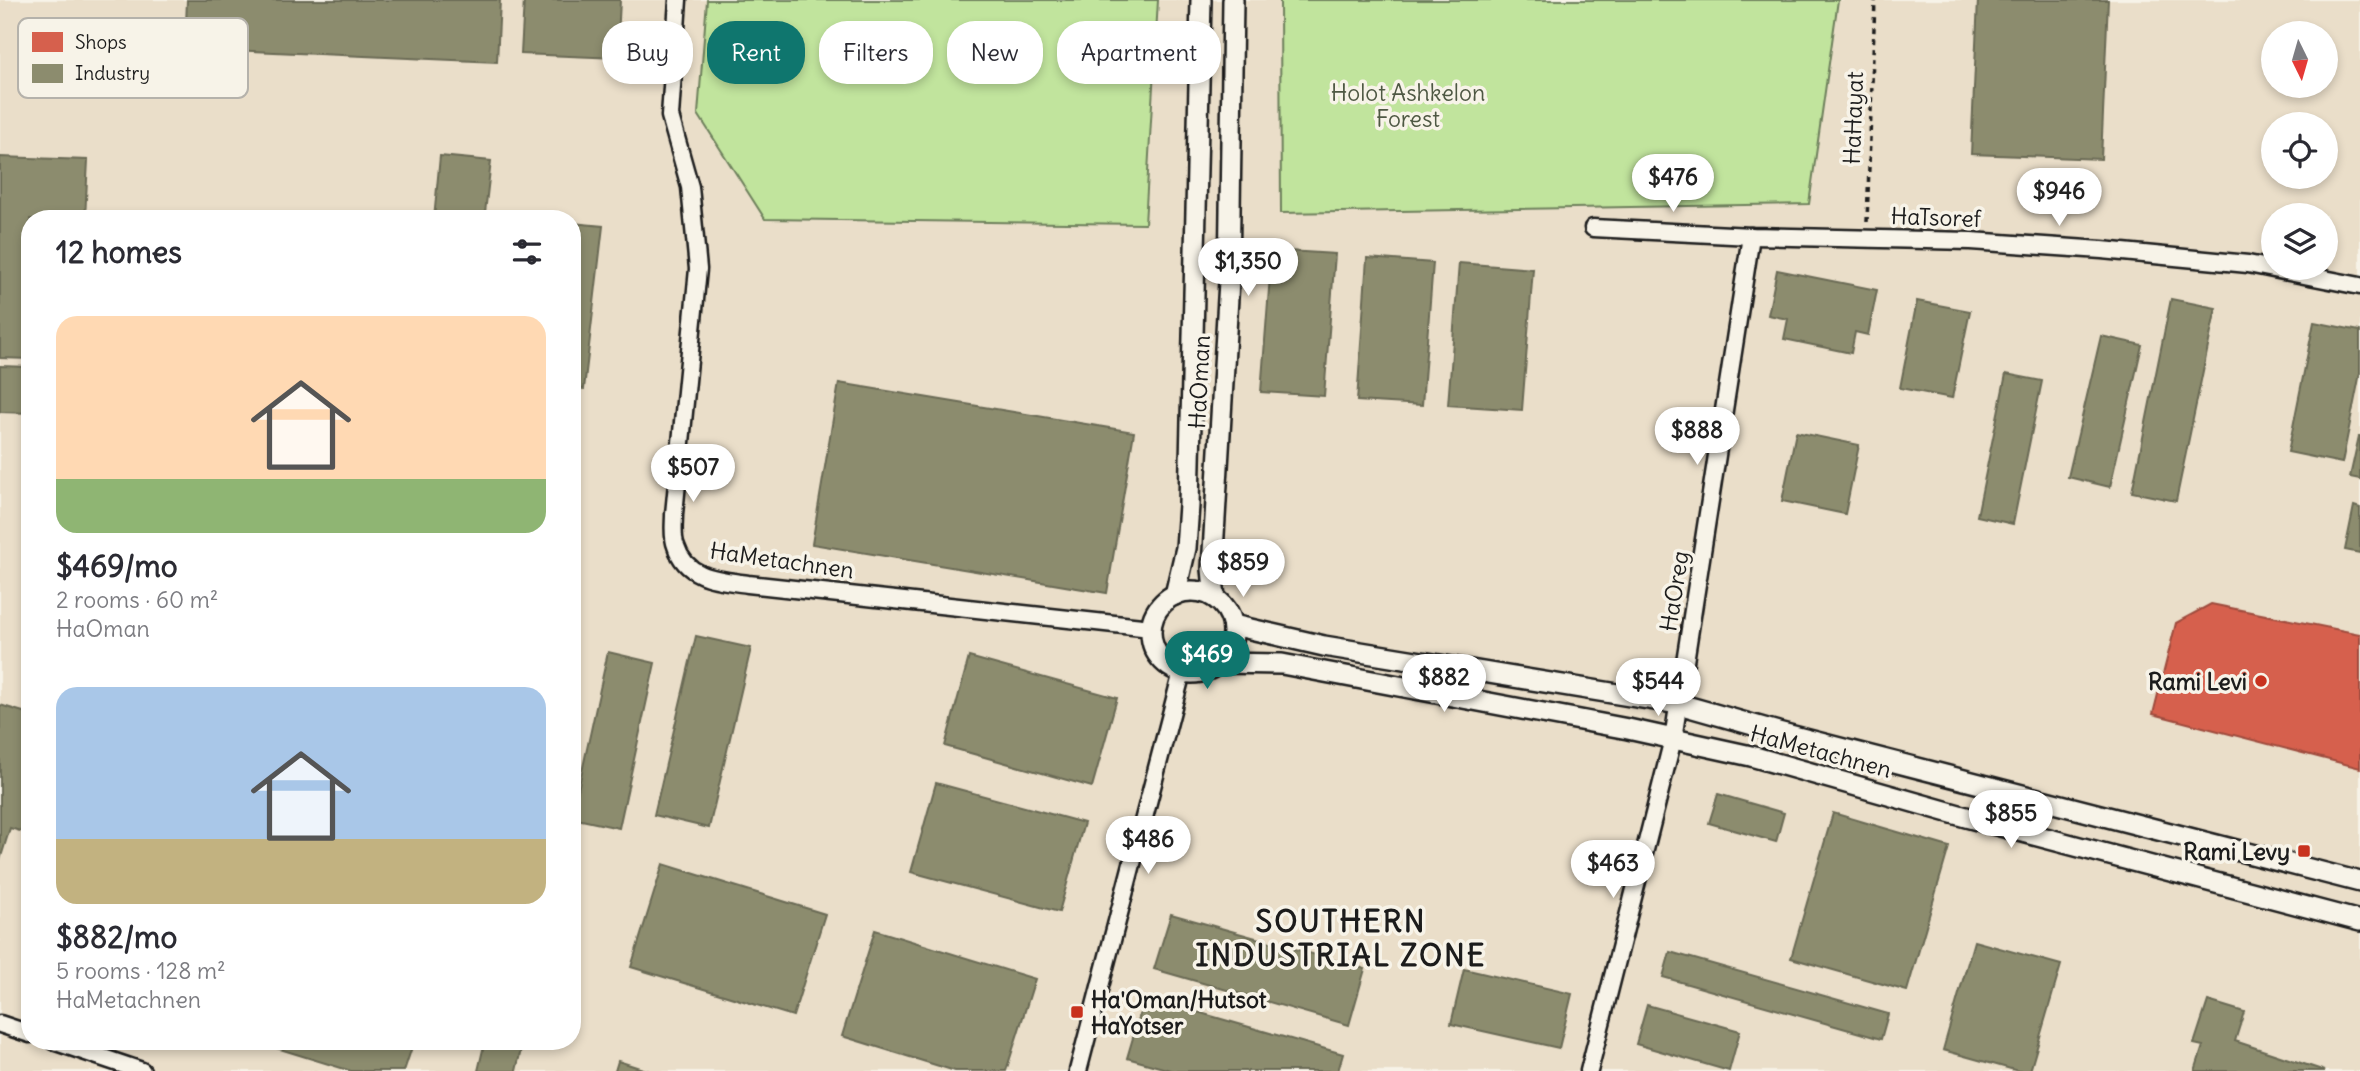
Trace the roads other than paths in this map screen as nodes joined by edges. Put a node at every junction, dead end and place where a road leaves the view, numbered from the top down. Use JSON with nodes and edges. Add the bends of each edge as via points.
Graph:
{"nodes":[{"id":1,"x":678,"y":0,"type":"edge"},
{"id":2,"x":1201,"y":0,"type":"edge"},
{"id":3,"x":1233,"y":0,"type":"edge"},
{"id":4,"x":1592,"y":228,"type":"dead end"},
{"id":5,"x":1751,"y":236,"type":"junction"},
{"id":6,"x":2360,"y":286,"type":"edge"},
{"id":7,"x":1175,"y":595,"type":"junction"},
{"id":8,"x":1215,"y":598,"type":"junction"},
{"id":9,"x":1233,"y":625,"type":"junction"},
{"id":10,"x":1151,"y":628,"type":"junction"},
{"id":11,"x":1220,"y":663,"type":"junction"},
{"id":12,"x":1182,"y":672,"type":"junction"},
{"id":13,"x":1679,"y":704,"type":"junction"},
{"id":14,"x":1672,"y":739,"type":"junction"},
{"id":15,"x":2360,"y":883,"type":"edge"},
{"id":16,"x":2360,"y":921,"type":"edge"},
{"id":17,"x":0,"y":1024,"type":"edge"},
{"id":18,"x":21,"y":1031,"type":"edge"},
{"id":19,"x":80,"y":1050,"type":"edge"},
{"id":20,"x":142,"y":1071,"type":"edge"},
{"id":21,"x":1078,"y":1071,"type":"edge"},
{"id":22,"x":1589,"y":1071,"type":"edge"}],
"edges":[{"from":1,"to":10,"type":"street","name":"HaMetachnen","via":[[670,116],[691,187],[698,269],[674,513],[675,545],[686,566],[706,578],[748,584]]},
{"from":2,"to":7,"type":"street","name":"HaOman","via":[[1189,505],[1186,548]]},
{"from":3,"to":8,"type":"street","name":"HaOman","via":[[1228,281],[1212,569]]},
{"from":4,"to":5,"type":"street","name":"HaTsoref"},
{"from":5,"to":6,"type":"street","name":"HaTsoref","via":[[1971,241],[2115,251],[2248,264]]},
{"from":5,"to":13,"type":"street","name":"HaOreg"},
{"from":7,"to":8,"type":"street","via":[[1195,591]]},
{"from":7,"to":10,"type":"street","via":[[1159,609]]},
{"from":8,"to":9,"type":"street"},
{"from":9,"to":11,"type":"street","via":[[1231,646]]},
{"from":9,"to":13,"type":"street","name":"HaMetachnen","via":[[1324,646]]},
{"from":10,"to":12,"type":"street","via":[[1162,661]]},
{"from":11,"to":12,"type":"street","via":[[1195,674]]},
{"from":11,"to":14,"type":"street","name":"HaMetachnen","via":[[1294,666]]},
{"from":12,"to":21,"type":"street"},
{"from":13,"to":14,"type":"street","name":"HaOreg"},
{"from":13,"to":15,"type":"street","name":"HaMetachnen"},
{"from":14,"to":16,"type":"street","name":"HaMetachnen","via":[[1751,756]]},
{"from":14,"to":22,"type":"street","name":"HaOreg"},
{"from":17,"to":18,"type":"street"},
{"from":19,"to":20,"type":"street"}]}
